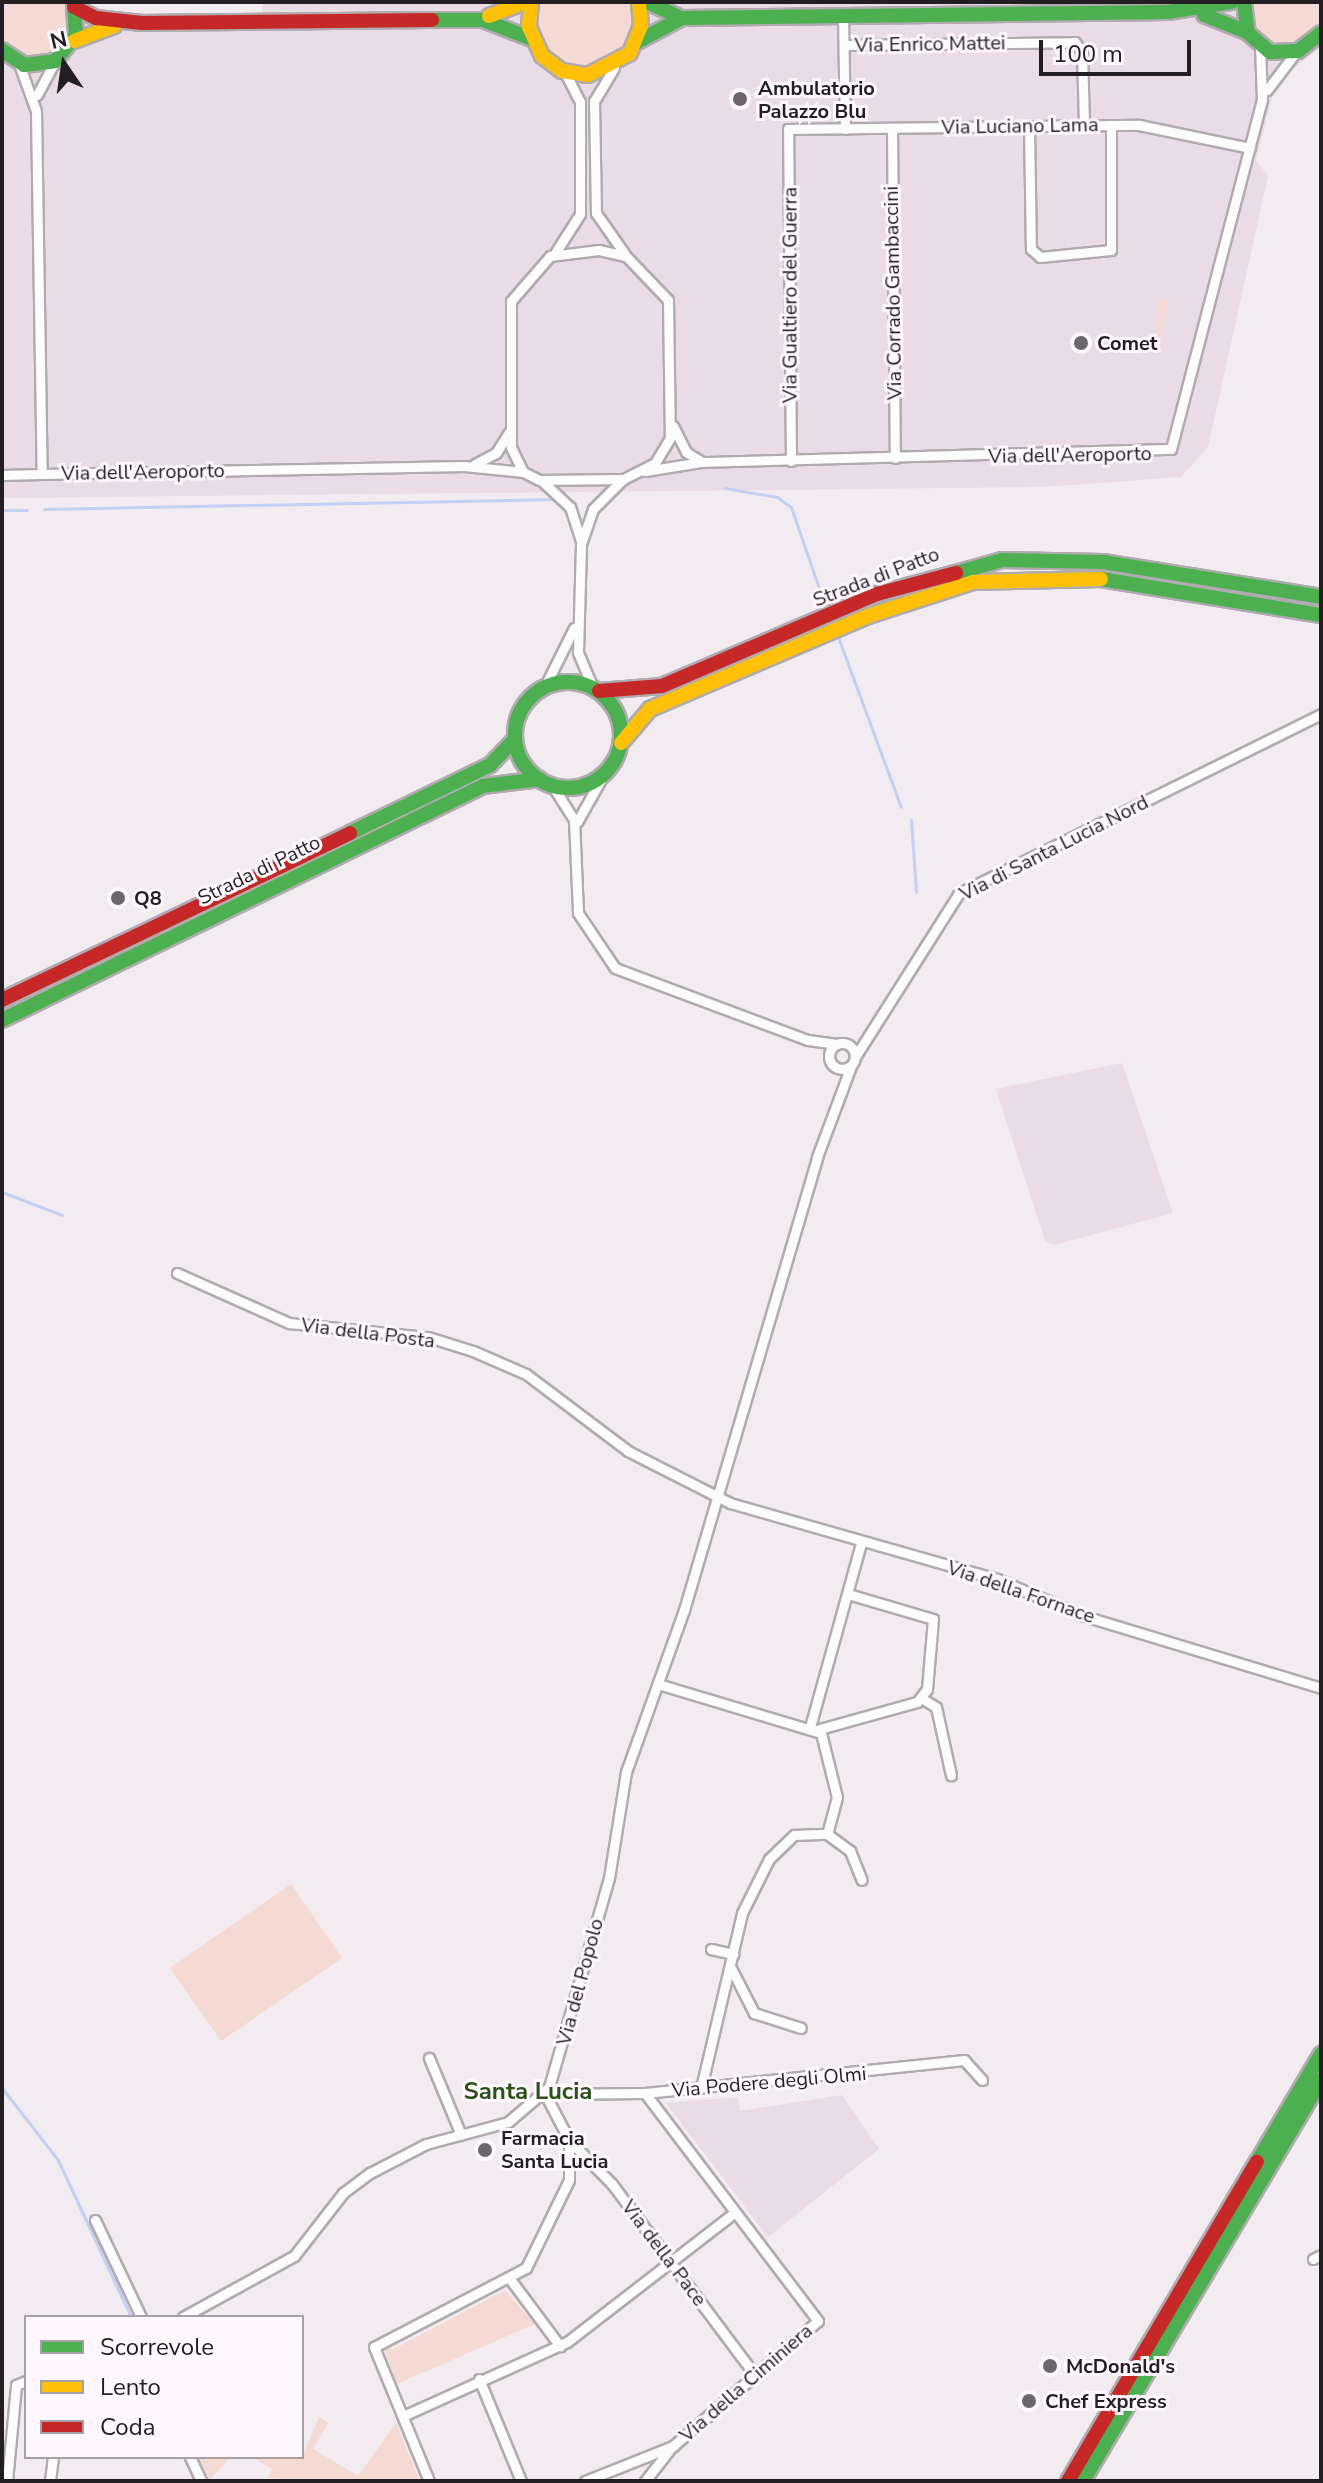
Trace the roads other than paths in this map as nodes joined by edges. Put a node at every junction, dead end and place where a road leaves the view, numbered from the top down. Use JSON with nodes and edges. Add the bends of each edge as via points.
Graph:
{"nodes":[{"id":1,"x":528,"y":2,"type":"edge"},
{"id":2,"x":639,"y":2,"type":"edge"},
{"id":3,"x":647,"y":2,"type":"edge"},
{"id":4,"x":1232,"y":2,"type":"edge"},
{"id":5,"x":1244,"y":2,"type":"edge"},
{"id":6,"x":73,"y":4,"type":"edge"},
{"id":7,"x":1168,"y":12,"type":"junction"},
{"id":8,"x":843,"y":16,"type":"junction"},
{"id":9,"x":682,"y":18,"type":"junction"},
{"id":10,"x":465,"y":19,"type":"junction"},
{"id":11,"x":142,"y":23,"type":"junction"},
{"id":12,"x":1248,"y":33,"type":"junction"},
{"id":13,"x":1321,"y":33,"type":"edge"},
{"id":14,"x":532,"y":39,"type":"junction"},
{"id":15,"x":74,"y":41,"type":"junction"},
{"id":16,"x":637,"y":42,"type":"junction"},
{"id":17,"x":844,"y":45,"type":"junction"},
{"id":18,"x":1260,"y":46,"type":"junction"},
{"id":19,"x":2,"y":50,"type":"edge"},
{"id":20,"x":1298,"y":51,"type":"junction"},
{"id":21,"x":55,"y":61,"type":"junction"},
{"id":22,"x":17,"y":62,"type":"junction"},
{"id":23,"x":614,"y":68,"type":"junction"},
{"id":24,"x":562,"y":71,"type":"junction"},
{"id":25,"x":1262,"y":100,"type":"junction"},
{"id":26,"x":36,"y":111,"type":"junction"},
{"id":27,"x":1084,"y":125,"type":"junction"},
{"id":28,"x":1111,"y":125,"type":"junction"},
{"id":29,"x":1029,"y":126,"type":"junction"},
{"id":30,"x":892,"y":128,"type":"junction"},
{"id":31,"x":788,"y":129,"type":"joint"},
{"id":32,"x":845,"y":129,"type":"junction"},
{"id":33,"x":1250,"y":148,"type":"junction"},
{"id":34,"x":550,"y":256,"type":"junction"},
{"id":35,"x":626,"y":256,"type":"junction"},
{"id":36,"x":671,"y":419,"type":"junction"},
{"id":37,"x":510,"y":431,"type":"junction"},
{"id":38,"x":895,"y":458,"type":"junction"},
{"id":39,"x":791,"y":461,"type":"junction"},
{"id":40,"x":702,"y":462,"type":"junction"},
{"id":41,"x":464,"y":466,"type":"junction"},
{"id":42,"x":645,"y":471,"type":"junction"},
{"id":43,"x":523,"y":472,"type":"junction"},
{"id":44,"x":42,"y":474,"type":"junction"},
{"id":45,"x":2,"y":475,"type":"edge"},
{"id":46,"x":623,"y":479,"type":"junction"},
{"id":47,"x":539,"y":480,"type":"junction"},
{"id":48,"x":581,"y":544,"type":"junction"},
{"id":49,"x":1321,"y":597,"type":"edge"},
{"id":50,"x":1321,"y":615,"type":"edge"},
{"id":51,"x":577,"y":617,"type":"junction"},
{"id":52,"x":544,"y":688,"type":"junction"},
{"id":53,"x":596,"y":689,"type":"junction"},
{"id":54,"x":1321,"y":714,"type":"edge"},
{"id":55,"x":515,"y":739,"type":"junction"},
{"id":56,"x":621,"y":743,"type":"junction"},
{"id":57,"x":604,"y":774,"type":"junction"},
{"id":58,"x":546,"y":782,"type":"junction"},
{"id":59,"x":575,"y":833,"type":"junction"},
{"id":60,"x":2,"y":1000,"type":"edge"},
{"id":61,"x":2,"y":1020,"type":"edge"},
{"id":62,"x":808,"y":1040,"type":"junction"},
{"id":63,"x":837,"y":1044,"type":"junction"},
{"id":64,"x":831,"y":1061,"type":"junction"},
{"id":65,"x":853,"y":1061,"type":"junction"},
{"id":66,"x":840,"y":1092,"type":"junction"},
{"id":67,"x":177,"y":1273,"type":"dead end"},
{"id":68,"x":719,"y":1497,"type":"junction"},
{"id":69,"x":861,"y":1543,"type":"junction"},
{"id":70,"x":848,"y":1594,"type":"junction"},
{"id":71,"x":658,"y":1684,"type":"junction"},
{"id":72,"x":1321,"y":1688,"type":"edge"},
{"id":73,"x":923,"y":1699,"type":"junction"},
{"id":74,"x":813,"y":1728,"type":"junction"},
{"id":75,"x":951,"y":1775,"type":"dead end"},
{"id":76,"x":827,"y":1834,"type":"junction"},
{"id":77,"x":862,"y":1880,"type":"dead end"},
{"id":78,"x":711,"y":1949,"type":"dead end"},
{"id":79,"x":732,"y":1960,"type":"junction"},
{"id":80,"x":801,"y":2028,"type":"dead end"},
{"id":81,"x":1321,"y":2054,"type":"edge"},
{"id":82,"x":429,"y":2058,"type":"dead end"},
{"id":83,"x":982,"y":2080,"type":"dead end"},
{"id":84,"x":1321,"y":2080,"type":"edge"},
{"id":85,"x":701,"y":2088,"type":"junction"},
{"id":86,"x":645,"y":2093,"type":"junction"},
{"id":87,"x":545,"y":2094,"type":"junction"},
{"id":88,"x":461,"y":2135,"type":"junction"},
{"id":89,"x":569,"y":2140,"type":"junction"},
{"id":90,"x":735,"y":2212,"type":"junction"},
{"id":91,"x":95,"y":2220,"type":"dead end"},
{"id":92,"x":671,"y":2263,"type":"junction"},
{"id":93,"x":510,"y":2279,"type":"junction"},
{"id":94,"x":140,"y":2315,"type":"edge"},
{"id":95,"x":187,"y":2315,"type":"edge"},
{"id":96,"x":560,"y":2346,"type":"junction"},
{"id":97,"x":755,"y":2375,"type":"junction"},
{"id":98,"x":479,"y":2379,"type":"junction"},
{"id":99,"x":24,"y":2382,"type":"edge"},
{"id":100,"x":403,"y":2416,"type":"junction"},
{"id":101,"x":673,"y":2446,"type":"junction"},
{"id":102,"x":53,"y":2459,"type":"edge"},
{"id":103,"x":191,"y":2459,"type":"edge"},
{"id":104,"x":7,"y":2481,"type":"edge"},
{"id":105,"x":50,"y":2481,"type":"edge"},
{"id":106,"x":201,"y":2481,"type":"edge"},
{"id":107,"x":429,"y":2481,"type":"edge"},
{"id":108,"x":521,"y":2481,"type":"edge"},
{"id":109,"x":585,"y":2481,"type":"edge"},
{"id":110,"x":645,"y":2481,"type":"edge"},
{"id":111,"x":1068,"y":2481,"type":"edge"},
{"id":112,"x":1083,"y":2481,"type":"edge"}],
"edges":[{"from":1,"to":10,"type":"main road"},
{"from":1,"to":14,"type":"main road"},
{"from":2,"to":16,"type":"main road"},
{"from":3,"to":9,"type":"main road"},
{"from":4,"to":7,"type":"main road"},
{"from":5,"to":12,"type":"main road"},
{"from":6,"to":11,"type":"main road","via":[[96,18]]},
{"from":6,"to":15,"type":"main road"},
{"from":7,"to":8,"type":"main road"},
{"from":7,"to":12,"type":"main road","via":[[1221,18]]},
{"from":8,"to":9,"type":"main road"},
{"from":8,"to":17,"type":"street","name":"Via Enrico Mattei"},
{"from":9,"to":16,"type":"main road"},
{"from":10,"to":11,"type":"main road"},
{"from":10,"to":14,"type":"main road","via":[[508,24]]},
{"from":11,"to":15,"type":"main road","via":[[96,29]]},
{"from":12,"to":18,"type":"main road"},
{"from":13,"to":20,"type":"main road"},
{"from":14,"to":24,"type":"main road"},
{"from":15,"to":21,"type":"main road"},
{"from":16,"to":23,"type":"main road"},
{"from":17,"to":27,"type":"street","name":"Via Enrico Mattei","via":[[1075,42],[1082,52]]},
{"from":17,"to":32,"type":"street","name":"Via Enrico Mattei"},
{"from":18,"to":20,"type":"main road"},
{"from":18,"to":25,"type":"street","name":"Via dell'Aeroporto"},
{"from":19,"to":22,"type":"main road"},
{"from":20,"to":25,"type":"street","name":"Via dell'Aeroporto","via":[[1275,70]]},
{"from":21,"to":22,"type":"main road"},
{"from":21,"to":26,"type":"street","name":"Via dell'Aeroporto","via":[[40,82]]},
{"from":22,"to":26,"type":"street","name":"Via dell'Aeroporto","via":[[32,85]]},
{"from":23,"to":24,"type":"main road","via":[[588,75]]},
{"from":23,"to":35,"type":"street","via":[[594,101],[596,213]]},
{"from":24,"to":34,"type":"street","via":[[580,102],[580,214]]},
{"from":25,"to":33,"type":"street","name":"Via dell'Aeroporto"},
{"from":26,"to":44,"type":"street","name":"Via dell'Aeroporto"},
{"from":27,"to":28,"type":"street","name":"Via Luciano Lama"},
{"from":27,"to":29,"type":"street","name":"Via Luciano Lama"},
{"from":28,"to":29,"type":"street","via":[[1111,250],[1040,257],[1031,249]]},
{"from":28,"to":33,"type":"street","name":"Via Luciano Lama"},
{"from":29,"to":30,"type":"street","name":"Via Luciano Lama"},
{"from":30,"to":32,"type":"street","name":"Via Luciano Lama"},
{"from":30,"to":38,"type":"street","name":"Via Corrado Gambaccini"},
{"from":31,"to":32,"type":"street","name":"Via Luciano Lama"},
{"from":31,"to":39,"type":"street","name":"Via Gualtiero del Guerra"},
{"from":33,"to":38,"type":"street","name":"Via dell'Aeroporto","via":[[1171,449]]},
{"from":34,"to":35,"type":"street","via":[[586,250]]},
{"from":34,"to":37,"type":"street","via":[[522,284],[509,311]]},
{"from":35,"to":36,"type":"street","via":[[658,283],[669,305]]},
{"from":36,"to":40,"type":"street","via":[[682,447]]},
{"from":36,"to":42,"type":"street","via":[[666,450]]},
{"from":37,"to":41,"type":"street","name":"Via dell'Aeroporto","via":[[490,457]]},
{"from":37,"to":43,"type":"street"},
{"from":38,"to":39,"type":"street","name":"Via dell'Aeroporto"},
{"from":39,"to":40,"type":"street","name":"Via dell'Aeroporto"},
{"from":40,"to":42,"type":"street","name":"Via dell'Aeroporto"},
{"from":41,"to":43,"type":"street","name":"Via dell'Aeroporto"},
{"from":41,"to":44,"type":"street","name":"Via dell'Aeroporto"},
{"from":42,"to":46,"type":"street"},
{"from":43,"to":47,"type":"street"},
{"from":44,"to":45,"type":"street"},
{"from":46,"to":47,"type":"street"},
{"from":46,"to":48,"type":"street","via":[[593,509]]},
{"from":47,"to":48,"type":"street","via":[[566,502]]},
{"from":48,"to":51,"type":"street"},
{"from":49,"to":53,"type":"main road","name":"Strada di Patto","via":[[1088,561],[1002,560],[887,590],[662,686]]},
{"from":50,"to":56,"type":"main road","name":"Strada di Patto","via":[[1097,578],[973,582],[868,616],[650,709]]},
{"from":51,"to":52,"type":"street","via":[[563,661]]},
{"from":51,"to":53,"type":"street","via":[[578,652]]},
{"from":52,"to":53,"type":"main road","via":[[568,682]]},
{"from":52,"to":55,"type":"main road","via":[[524,706]]},
{"from":53,"to":56,"type":"main road","via":[[616,711]]},
{"from":54,"to":65,"type":"street","name":"Via di Santa Lucia Nord","via":[[959,893]]},
{"from":55,"to":58,"type":"main road"},
{"from":55,"to":60,"type":"main road","name":"Strada di Patto","via":[[490,765]]},
{"from":56,"to":57,"type":"main road"},
{"from":57,"to":58,"type":"main road","via":[[583,786]]},
{"from":57,"to":59,"type":"street","via":[[585,796]]},
{"from":58,"to":59,"type":"street","via":[[570,807]]},
{"from":58,"to":61,"type":"main road","name":"Strada di Patto","via":[[483,786]]},
{"from":59,"to":62,"type":"street","via":[[578,913],[615,968]]},
{"from":62,"to":63,"type":"street"},
{"from":62,"to":64,"type":"street"},
{"from":63,"to":64,"type":"street"},
{"from":63,"to":65,"type":"street","via":[[848,1044]]},
{"from":64,"to":65,"type":"street"},
{"from":64,"to":66,"type":"street"},
{"from":65,"to":66,"type":"street","name":"Via di Santa Lucia Nord"},
{"from":66,"to":68,"type":"street","name":"Via di Santa Lucia Nord"},
{"from":67,"to":68,"type":"street","name":"Via della Posta","via":[[289,1323],[428,1337],[495,1359],[628,1451]]},
{"from":68,"to":69,"type":"street","name":"Via della Fornace"},
{"from":68,"to":71,"type":"street","name":"Via del Popolo"},
{"from":69,"to":70,"type":"street"},
{"from":69,"to":72,"type":"street","name":"Via della Fornace","via":[[997,1579],[1072,1612]]},
{"from":70,"to":73,"type":"street","via":[[933,1619]]},
{"from":70,"to":74,"type":"street"},
{"from":71,"to":74,"type":"street"},
{"from":71,"to":87,"type":"street","name":"Via del Popolo","via":[[626,1772],[609,1878]]},
{"from":73,"to":74,"type":"street"},
{"from":73,"to":75,"type":"street","via":[[936,1707]]},
{"from":74,"to":76,"type":"street","via":[[827,1741],[837,1797]]},
{"from":76,"to":77,"type":"street","via":[[850,1851]]},
{"from":76,"to":79,"type":"street","via":[[794,1835],[769,1859],[745,1904]]},
{"from":78,"to":79,"type":"street"},
{"from":79,"to":80,"type":"street","via":[[754,2013]]},
{"from":79,"to":85,"type":"street"},
{"from":81,"to":111,"type":"main road"},
{"from":82,"to":88,"type":"street"},
{"from":83,"to":85,"type":"street","name":"Via Podere degli Olmi","via":[[964,2060]]},
{"from":84,"to":112,"type":"main road"},
{"from":85,"to":86,"type":"street","name":"Via Podere degli Olmi"},
{"from":86,"to":87,"type":"street","name":"Via Podere degli Olmi"},
{"from":86,"to":90,"type":"street"},
{"from":87,"to":88,"type":"street","via":[[508,2122]]},
{"from":87,"to":89,"type":"street","name":"Via della Pace"},
{"from":88,"to":95,"type":"street","via":[[370,2173],[343,2193],[294,2256]]},
{"from":89,"to":92,"type":"street","name":"Via della Pace"},
{"from":89,"to":93,"type":"street","via":[[567,2188],[526,2268]]},
{"from":90,"to":92,"type":"street"},
{"from":90,"to":97,"type":"street","name":"Via della Ciminiera","via":[[818,2321]]},
{"from":91,"to":94,"type":"street"},
{"from":92,"to":96,"type":"street"},
{"from":92,"to":97,"type":"street","name":"Via della Pace"},
{"from":93,"to":96,"type":"street"},
{"from":93,"to":100,"type":"street","via":[[376,2344]]},
{"from":96,"to":98,"type":"street"},
{"from":97,"to":101,"type":"street","name":"Via della Ciminiera"},
{"from":98,"to":100,"type":"street"},
{"from":98,"to":108,"type":"street"},
{"from":99,"to":104,"type":"street","via":[[16,2385]]},
{"from":100,"to":107,"type":"street"},
{"from":101,"to":109,"type":"street","name":"Via della Ciminiera"},
{"from":101,"to":110,"type":"street"},
{"from":102,"to":105,"type":"street"},
{"from":103,"to":106,"type":"street"}]}
